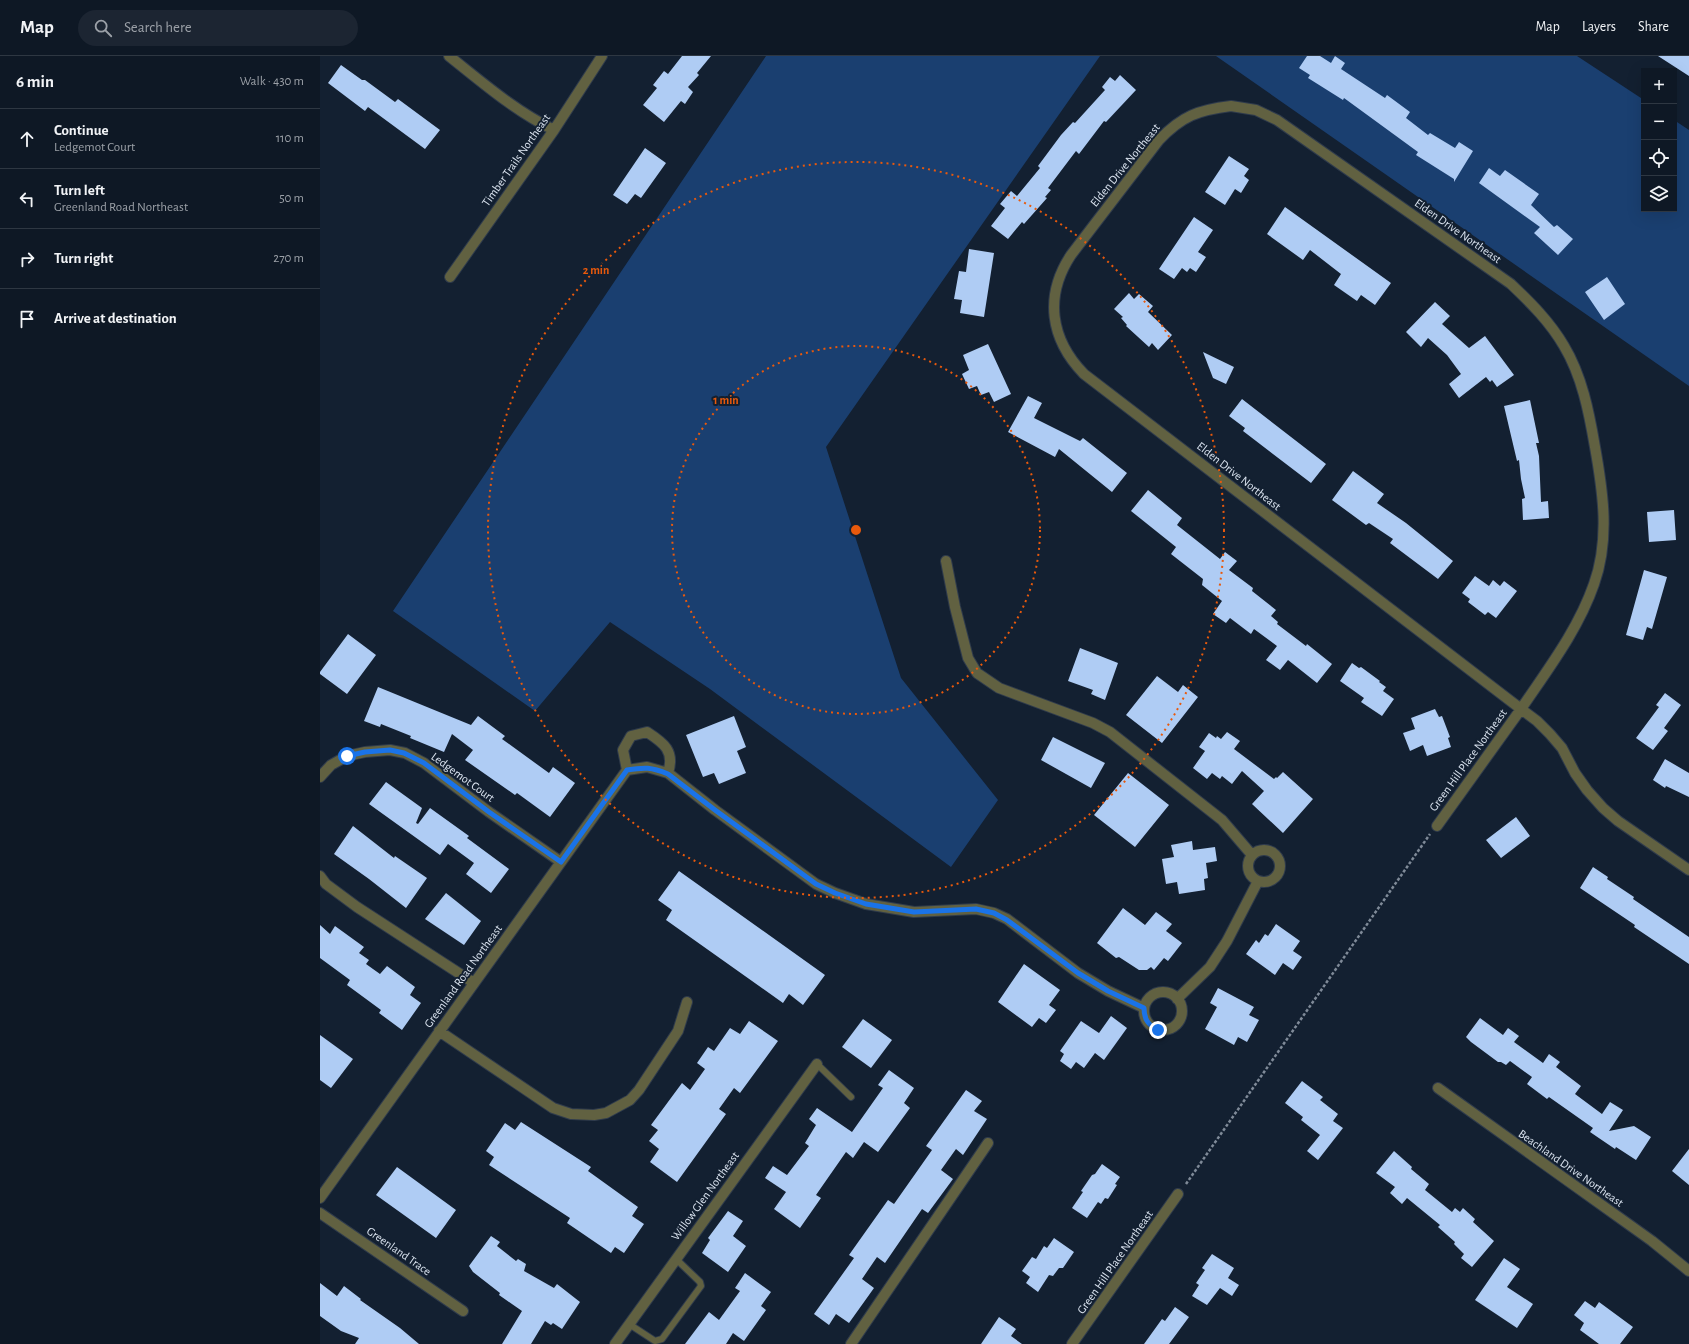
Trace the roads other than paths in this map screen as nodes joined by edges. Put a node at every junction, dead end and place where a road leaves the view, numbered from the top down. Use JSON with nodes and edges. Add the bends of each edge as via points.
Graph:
{"nodes":[{"id":1,"x":449,"y":56,"type":"edge"},
{"id":2,"x":602,"y":56,"type":"edge"},
{"id":3,"x":554,"y":130,"type":"junction"},
{"id":4,"x":450,"y":277,"type":"dead end"},
{"id":5,"x":946,"y":561,"type":"dead end"},
{"id":6,"x":1521,"y":709,"type":"junction"},
{"id":7,"x":627,"y":770,"type":"junction"},
{"id":8,"x":668,"y":774,"type":"junction"},
{"id":9,"x":320,"y":777,"type":"edge"},
{"id":10,"x":1436,"y":826,"type":"road end"},
{"id":11,"x":1252,"y":855,"type":"junction"},
{"id":12,"x":561,"y":862,"type":"junction"},
{"id":13,"x":1689,"y":870,"type":"edge"},
{"id":14,"x":320,"y":876,"type":"edge"},
{"id":15,"x":1258,"y":881,"type":"junction"},
{"id":16,"x":474,"y":982,"type":"junction"},
{"id":17,"x":1177,"y":999,"type":"junction"},
{"id":18,"x":687,"y":1002,"type":"dead end"},
{"id":19,"x":1144,"y":1008,"type":"junction"},
{"id":20,"x":439,"y":1032,"type":"junction"},
{"id":21,"x":817,"y":1064,"type":"joint"},
{"id":22,"x":1438,"y":1088,"type":"dead end"},
{"id":23,"x":851,"y":1097,"type":"dead end"},
{"id":24,"x":988,"y":1143,"type":"dead end"},
{"id":25,"x":1178,"y":1194,"type":"road end"},
{"id":26,"x":320,"y":1198,"type":"edge"},
{"id":27,"x":320,"y":1213,"type":"edge"},
{"id":28,"x":676,"y":1259,"type":"junction"},
{"id":29,"x":1689,"y":1271,"type":"edge"},
{"id":30,"x":463,"y":1311,"type":"dead end"},
{"id":31,"x":629,"y":1324,"type":"junction"},
{"id":32,"x":615,"y":1344,"type":"edge"},
{"id":33,"x":851,"y":1344,"type":"edge"},
{"id":34,"x":1072,"y":1344,"type":"edge"}],
"edges":[{"from":1,"to":3,"type":"street","via":[[515,108]]},
{"from":2,"to":3,"type":"street","name":"Timber Trails Northeast"},
{"from":3,"to":4,"type":"street","name":"Timber Trails Northeast"},
{"from":5,"to":11,"type":"street","via":[[968,658],[977,673],[999,688],[1093,723],[1110,732],[1222,820]]},
{"from":6,"to":6,"type":"street","name":"Elden Drive Northeast","via":[[1084,374],[1066,352],[1057,331],[1054,308],[1056,287],[1064,266],[1159,140],[1185,118],[1207,109],[1231,106],[1256,110],[1277,120],[1511,284],[1540,313],[1564,346],[1579,376],[1589,412],[1603,497],[1603,546],[1595,583],[1581,618]]},
{"from":6,"to":10,"type":"street","name":"Green Hill Place Northeast"},
{"from":6,"to":13,"type":"street","name":"Elden Drive Northeast","via":[[1538,721],[1562,748],[1583,784],[1603,808]]},
{"from":7,"to":8,"type":"street","via":[[647,767]]},
{"from":7,"to":8,"type":"street","via":[[623,750],[631,736],[646,732],[661,741],[670,753],[671,765]]},
{"from":7,"to":12,"type":"street","name":"Greenland Road Northeast"},
{"from":8,"to":19,"type":"street","via":[[816,884],[866,904],[914,912],[976,909],[994,913],[1078,973]]},
{"from":9,"to":12,"type":"street","name":"Ledgemot Court","via":[[331,765],[347,756],[390,750],[404,753],[424,763]]},
{"from":11,"to":15,"type":"street","via":[[1249,873]]},
{"from":11,"to":15,"type":"street","via":[[1263,850],[1269,851],[1280,866],[1276,877],[1270,881]]},
{"from":12,"to":16,"type":"street","name":"Greenland Road Northeast"},
{"from":14,"to":16,"type":"street","via":[[326,884],[357,907]]},
{"from":15,"to":17,"type":"street","via":[[1227,941],[1210,967]]},
{"from":16,"to":20,"type":"street","name":"Greenland Road Northeast"},
{"from":17,"to":19,"type":"street","via":[[1171,994],[1158,993]]},
{"from":17,"to":19,"type":"street","via":[[1182,1012],[1181,1018],[1172,1028],[1158,1030],[1152,1027],[1144,1015]]},
{"from":18,"to":20,"type":"street","via":[[678,1031],[639,1090],[619,1107],[594,1115],[571,1114],[553,1108]]},
{"from":20,"to":26,"type":"street","name":"Greenland Road Northeast"},
{"from":21,"to":23,"type":"lane"},
{"from":21,"to":28,"type":"street","name":"Willow Glen Northeast"},
{"from":22,"to":29,"type":"street","name":"Beachland Drive Northeast","via":[[1652,1241]]},
{"from":24,"to":33,"type":"street"},
{"from":25,"to":34,"type":"street","name":"Green Hill Place Northeast"},
{"from":27,"to":30,"type":"street","name":"Greenland Trace"},
{"from":28,"to":31,"type":"street","name":"Willow Glen Northeast"},
{"from":28,"to":31,"type":"lane","via":[[701,1286],[662,1339],[655,1341]]},
{"from":31,"to":32,"type":"street","name":"Willow Glen Northeast"}]}
